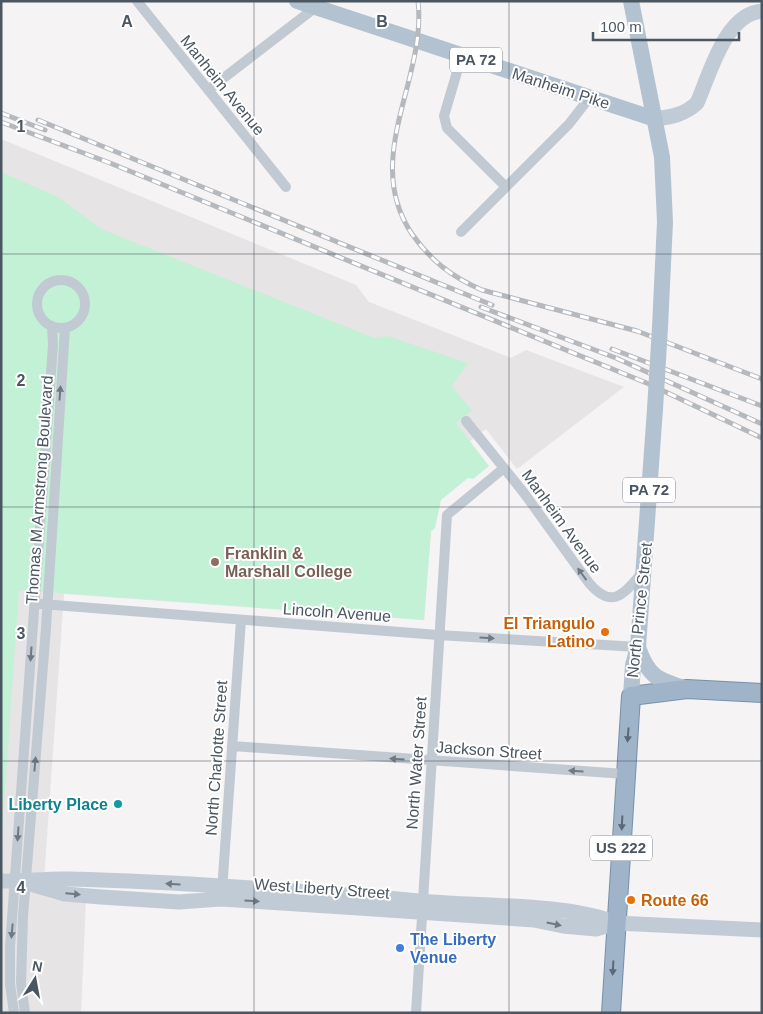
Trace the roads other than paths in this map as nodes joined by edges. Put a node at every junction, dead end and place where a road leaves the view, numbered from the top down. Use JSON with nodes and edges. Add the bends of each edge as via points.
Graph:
{"nodes":[{"id":1,"x":137,"y":1,"type":"edge"},
{"id":2,"x":297,"y":1,"type":"edge"},
{"id":3,"x":631,"y":1,"type":"edge"},
{"id":4,"x":316,"y":7,"type":"junction"},
{"id":5,"x":762,"y":11,"type":"edge"},
{"id":6,"x":462,"y":55,"type":"junction"},
{"id":7,"x":208,"y":90,"type":"junction"},
{"id":8,"x":590,"y":97,"type":"junction"},
{"id":9,"x":654,"y":119,"type":"junction"},
{"id":10,"x":286,"y":187,"type":"dead end"},
{"id":11,"x":506,"y":187,"type":"junction"},
{"id":12,"x":461,"y":232,"type":"dead end"},
{"id":13,"x":52,"y":326,"type":"junction"},
{"id":14,"x":65,"y":328,"type":"junction"},
{"id":15,"x":466,"y":421,"type":"dead end"},
{"id":16,"x":504,"y":468,"type":"junction"},
{"id":17,"x":644,"y":571,"type":"junction"},
{"id":18,"x":35,"y":604,"type":"junction"},
{"id":19,"x":47,"y":605,"type":"junction"},
{"id":20,"x":241,"y":620,"type":"junction"},
{"id":21,"x":438,"y":635,"type":"junction"},
{"id":22,"x":638,"y":647,"type":"junction"},
{"id":23,"x":686,"y":689,"type":"junction"},
{"id":24,"x":762,"y":693,"type":"edge"},
{"id":25,"x":631,"y":696,"type":"junction"},
{"id":26,"x":232,"y":746,"type":"junction"},
{"id":27,"x":431,"y":761,"type":"junction"},
{"id":28,"x":625,"y":774,"type":"junction"},
{"id":29,"x":14,"y":882,"type":"edge"},
{"id":30,"x":222,"y":893,"type":"junction"},
{"id":31,"x":422,"y":906,"type":"junction"},
{"id":32,"x":616,"y":923,"type":"junction"},
{"id":33,"x":762,"y":930,"type":"edge"},
{"id":34,"x":14,"y":1013,"type":"edge"},
{"id":35,"x":25,"y":1013,"type":"edge"},
{"id":36,"x":416,"y":1013,"type":"edge"},
{"id":37,"x":611,"y":1013,"type":"edge"}],
"edges":[{"from":1,"to":7,"type":"street","name":"Manheim Avenue"},
{"from":2,"to":4,"type":"main road","name":"Manheim Pike","number":"PA 72"},
{"from":3,"to":9,"type":"main road","name":"North Prince Street"},
{"from":4,"to":6,"type":"main road","name":"Manheim Pike","number":"PA 72"},
{"from":4,"to":7,"type":"street"},
{"from":5,"to":9,"type":"main road","via":[[749,14],[731,30],[697,103],[678,115]]},
{"from":6,"to":8,"type":"main road","name":"Manheim Pike","number":"PA 72"},
{"from":6,"to":11,"type":"street","via":[[444,116],[447,128]]},
{"from":7,"to":10,"type":"street","name":"Manheim Avenue"},
{"from":8,"to":9,"type":"main road","name":"Manheim Pike","number":"PA 72"},
{"from":8,"to":11,"type":"street","via":[[569,124]]},
{"from":9,"to":17,"type":"main road","name":"North Prince Street","number":"PA 72","bridge":true,"via":[[662,157],[665,203]]},
{"from":11,"to":12,"type":"street"},
{"from":13,"to":14,"type":"street"},
{"from":13,"to":14,"type":"street","via":[[40,315],[38,297],[45,287],[60,280],[74,284],[85,303],[78,321]]},
{"from":13,"to":18,"type":"street","name":"Thomas M Armstrong Boulevard"},
{"from":19,"to":14,"type":"street","name":"Thomas M Armstrong Boulevard","one_way":true},
{"from":15,"to":16,"type":"street","name":"Manheim Avenue"},
{"from":17,"to":16,"type":"street","name":"Manheim Avenue","one_way":true,"via":[[624,594],[611,598],[601,596]]},
{"from":16,"to":21,"type":"street","name":"North Water Street","via":[[447,515]]},
{"from":17,"to":22,"type":"main road","name":"North Prince Street","number":"PA 72"},
{"from":18,"to":19,"type":"street","name":"Lincoln Avenue"},
{"from":18,"to":29,"type":"street","name":"Thomas M Armstrong Boulevard","one_way":true},
{"from":19,"to":20,"type":"street","name":"Lincoln Avenue"},
{"from":29,"to":19,"type":"street","name":"Thomas M Armstrong Boulevard","one_way":true},
{"from":20,"to":21,"type":"street","name":"Lincoln Avenue"},
{"from":20,"to":26,"type":"street","name":"North Charlotte Street"},
{"from":21,"to":22,"type":"street","name":"Lincoln Avenue","one_way":true},
{"from":21,"to":27,"type":"street","name":"North Water Street"},
{"from":22,"to":23,"type":"main road","number":"PA 72","via":[[643,661],[660,681]]},
{"from":22,"to":25,"type":"main road","name":"North Prince Street","number":"PA 72","via":[[633,664]]},
{"from":23,"to":24,"type":"highway"},
{"from":23,"to":25,"type":"highway"},
{"from":25,"to":28,"type":"highway","name":"North Prince Street","number":"US 222","one_way":true},
{"from":27,"to":26,"type":"street","name":"Jackson Street","one_way":true},
{"from":26,"to":30,"type":"street","name":"North Charlotte Street"},
{"from":28,"to":27,"type":"street","name":"Jackson Street","one_way":true},
{"from":27,"to":31,"type":"street","name":"North Water Street"},
{"from":28,"to":32,"type":"highway","name":"North Prince Street","number":"US 222","one_way":true},
{"from":29,"to":30,"type":"main road","name":"West Liberty Street","via":[[66,879]]},
{"from":29,"to":34,"type":"street","name":"Thomas M Armstrong Boulevard","one_way":true,"via":[[10,947]]},
{"from":29,"to":35,"type":"street","name":"Thomas M Armstrong Boulevard"},
{"from":30,"to":31,"type":"main road","name":"West Liberty Street"},
{"from":31,"to":32,"type":"main road","name":"West Liberty Street","via":[[597,915]]},
{"from":31,"to":36,"type":"street","name":"North Water Street"},
{"from":32,"to":33,"type":"main road","name":"West Liberty Street"},
{"from":32,"to":37,"type":"highway","name":"North Prince Street","number":"US 222","one_way":true}]}
